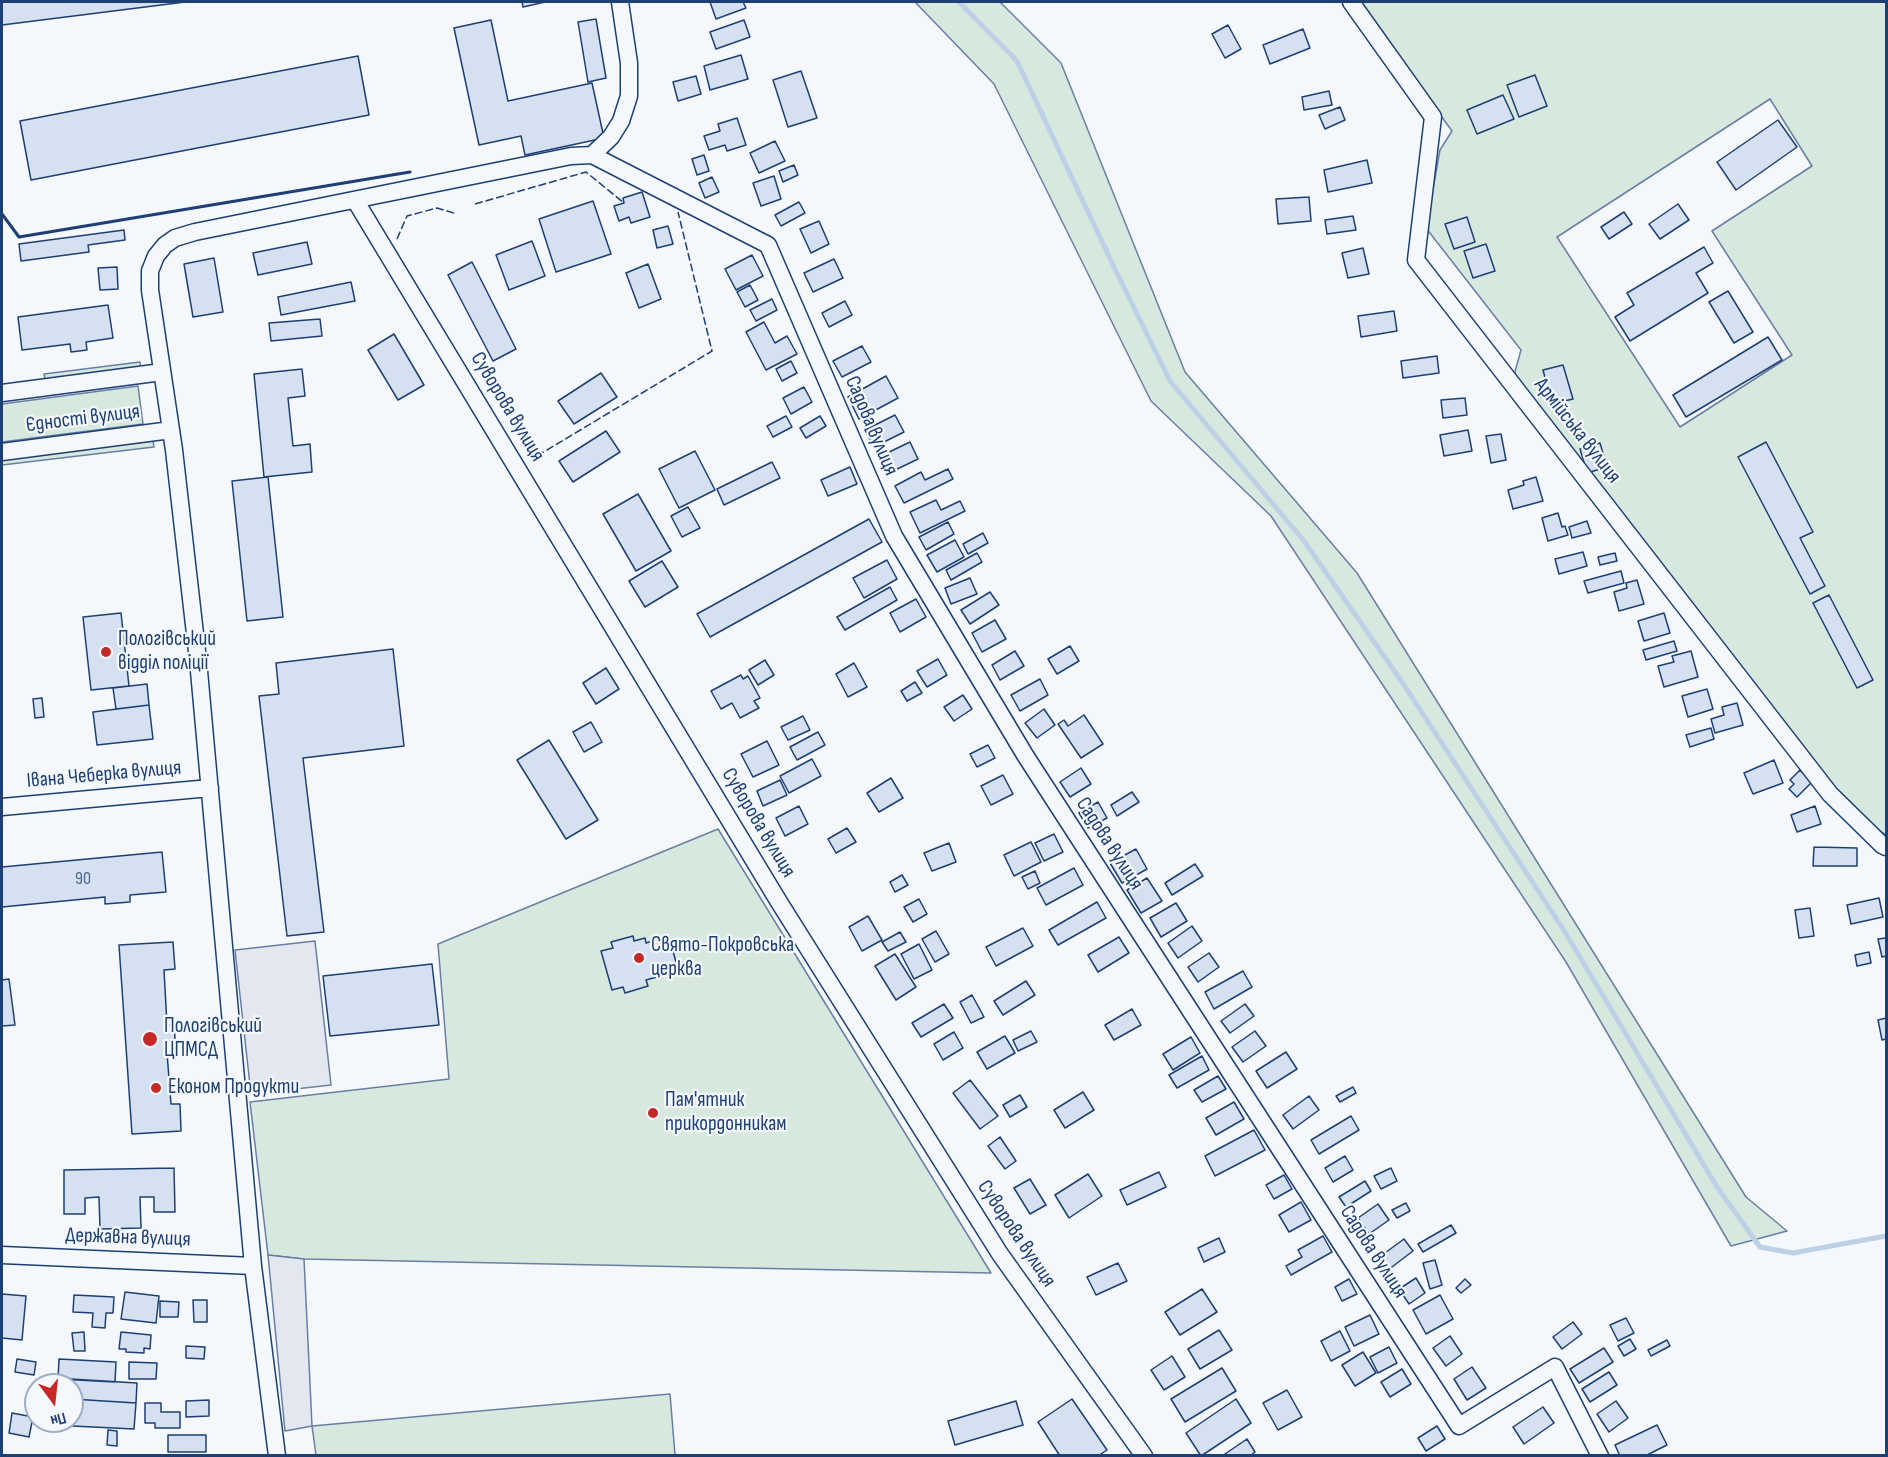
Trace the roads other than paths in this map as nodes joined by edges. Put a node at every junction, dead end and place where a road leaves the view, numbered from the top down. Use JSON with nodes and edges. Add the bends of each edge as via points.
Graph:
{"nodes":[{"id":1,"x":620,"y":2,"type":"edge"},
{"id":2,"x":1351,"y":2,"type":"edge"},
{"id":3,"x":592,"y":155,"type":"junction"},
{"id":4,"x":355,"y":200,"type":"junction"},
{"id":5,"x":162,"y":372,"type":"junction"},
{"id":6,"x":2,"y":393,"type":"edge"},
{"id":7,"x":171,"y":430,"type":"junction"},
{"id":8,"x":2,"y":452,"type":"edge"},
{"id":9,"x":210,"y":788,"type":"junction"},
{"id":10,"x":2,"y":807,"type":"edge"},
{"id":11,"x":1887,"y":847,"type":"edge"},
{"id":12,"x":2,"y":1255,"type":"edge"},
{"id":13,"x":253,"y":1266,"type":"junction"},
{"id":14,"x":277,"y":1455,"type":"edge"},
{"id":15,"x":1144,"y":1455,"type":"edge"},
{"id":16,"x":1600,"y":1455,"type":"edge"}],
"edges":[{"from":1,"to":3,"type":"street","via":[[629,63],[629,96],[612,136]]},
{"from":2,"to":11,"type":"street","name":"Армійська вулиця","via":[[1433,117],[1416,260],[1830,794]]},
{"from":3,"to":4,"type":"street"},
{"from":3,"to":16,"type":"street","name":"Садова вулиця","via":[[768,245],[894,536],[1025,755],[1459,1426],[1555,1367]]},
{"from":4,"to":5,"type":"street","via":[[195,232],[165,245],[153,262],[149,280]]},
{"from":4,"to":15,"type":"street","name":"Суворова вулиця","via":[[779,902],[1000,1254]]},
{"from":5,"to":6,"type":"street","name":"Єдності вулиця"},
{"from":5,"to":7,"type":"street"},
{"from":7,"to":8,"type":"street","name":"Єдності вулиця"},
{"from":7,"to":9,"type":"street"},
{"from":9,"to":10,"type":"street","name":"Івана Чеберка вулиця"},
{"from":9,"to":13,"type":"street"},
{"from":12,"to":13,"type":"street","name":"Державна вулиця"},
{"from":13,"to":14,"type":"street"}]}
